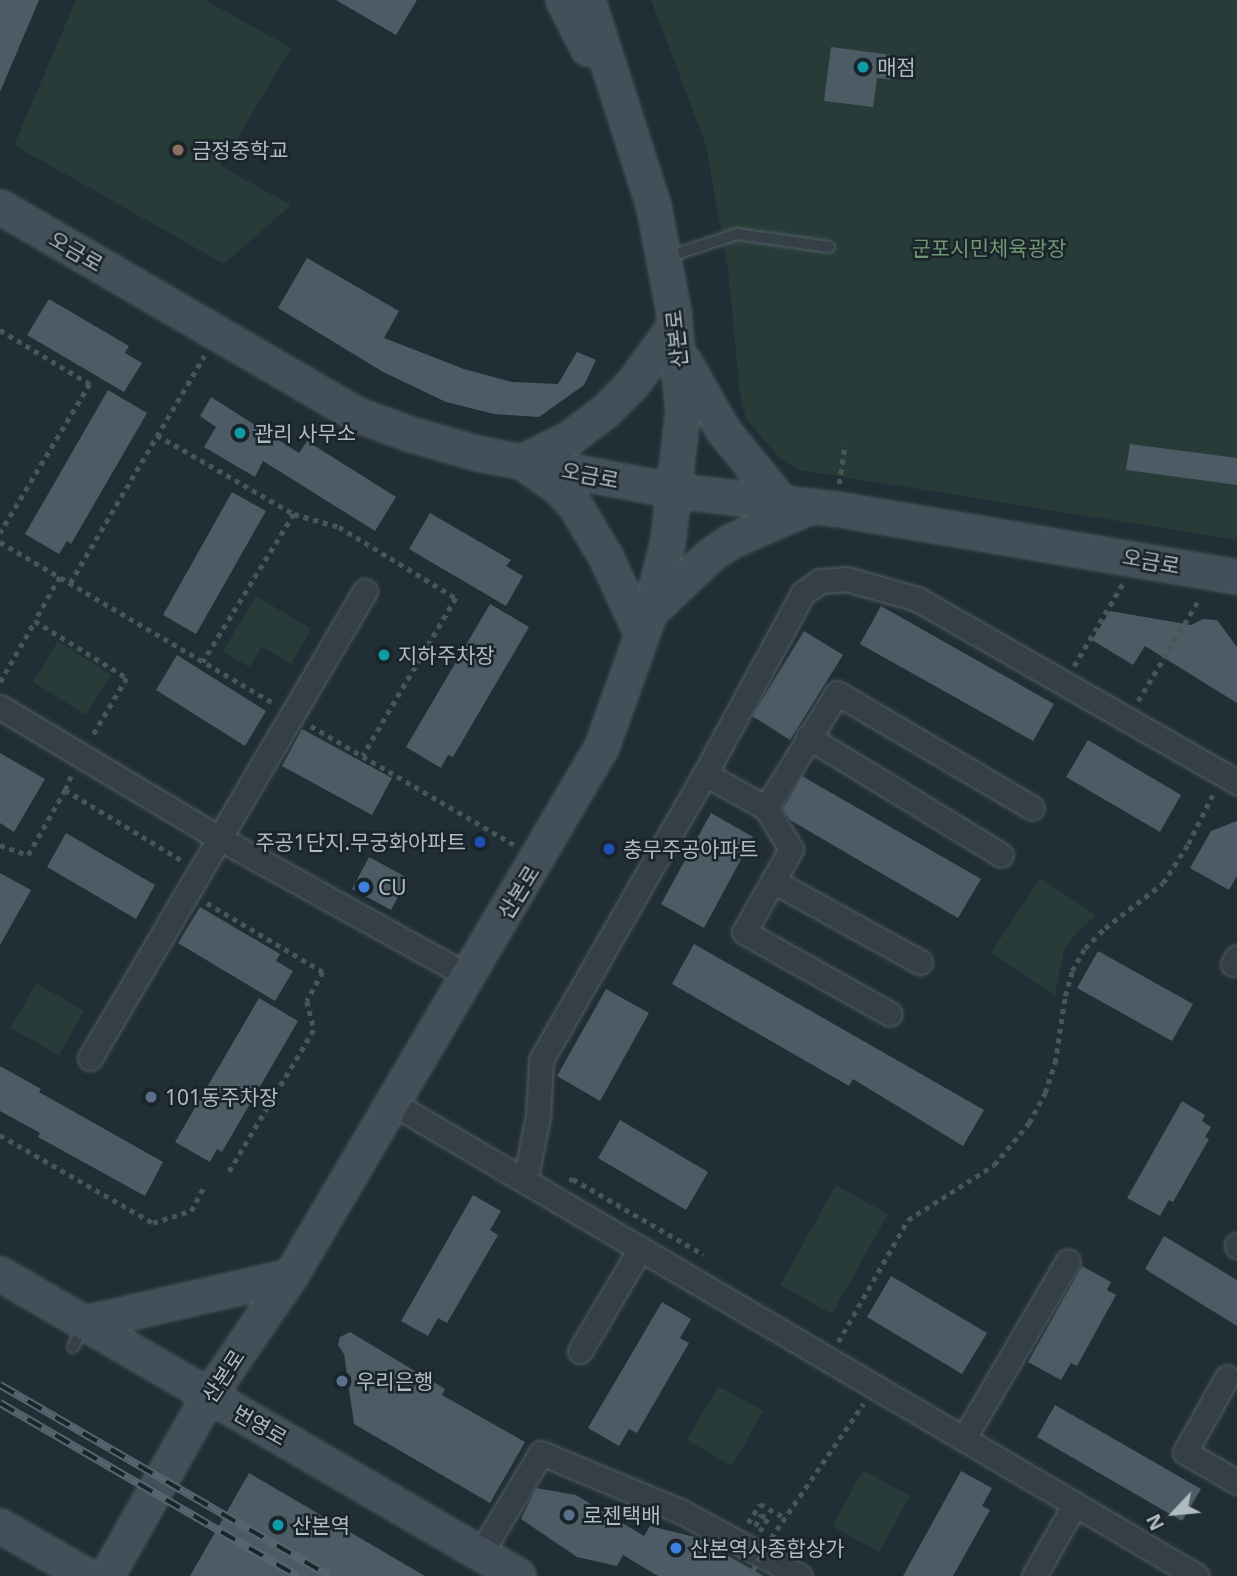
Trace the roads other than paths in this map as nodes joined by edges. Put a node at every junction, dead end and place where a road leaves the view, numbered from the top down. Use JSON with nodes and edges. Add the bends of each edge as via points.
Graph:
{"nodes":[{"id":1,"x":563,"y":0,"type":"edge"},
{"id":2,"x":588,"y":0,"type":"edge"},
{"id":3,"x":610,"y":0,"type":"edge"},
{"id":4,"x":633,"y":134,"type":"junction"},
{"id":5,"x":0,"y":207,"type":"edge"},
{"id":6,"x":829,"y":247,"type":"dead end"},
{"id":7,"x":664,"y":257,"type":"junction"},
{"id":8,"x":677,"y":338,"type":"junction"},
{"id":9,"x":522,"y":462,"type":"junction"},
{"id":10,"x":674,"y":491,"type":"junction"},
{"id":11,"x":810,"y":506,"type":"junction"},
{"id":12,"x":1226,"y":575,"type":"edge"},
{"id":13,"x":365,"y":591,"type":"dead end"},
{"id":14,"x":646,"y":624,"type":"junction"},
{"id":15,"x":0,"y":707,"type":"edge"},
{"id":16,"x":808,"y":737,"type":"junction"},
{"id":17,"x":705,"y":774,"type":"junction"},
{"id":18,"x":1230,"y":778,"type":"edge"},
{"id":19,"x":766,"y":808,"type":"junction"},
{"id":20,"x":1032,"y":808,"type":"dead end"},
{"id":21,"x":219,"y":838,"type":"junction"},
{"id":22,"x":1001,"y":855,"type":"dead end"},
{"id":23,"x":773,"y":881,"type":"junction"},
{"id":24,"x":920,"y":962,"type":"dead end"},
{"id":25,"x":466,"y":975,"type":"junction"},
{"id":26,"x":890,"y":1014,"type":"dead end"},
{"id":27,"x":90,"y":1058,"type":"dead end"},
{"id":28,"x":394,"y":1104,"type":"junction"},
{"id":29,"x":525,"y":1181,"type":"junction"},
{"id":30,"x":640,"y":1249,"type":"junction"},
{"id":31,"x":1068,"y":1261,"type":"dead end"},
{"id":32,"x":0,"y":1274,"type":"edge"},
{"id":33,"x":291,"y":1276,"type":"junction"},
{"id":34,"x":79,"y":1335,"type":"junction"},
{"id":35,"x":580,"y":1351,"type":"dead end"},
{"id":36,"x":1227,"y":1377,"type":"dead end"},
{"id":37,"x":209,"y":1396,"type":"junction"},
{"id":38,"x":964,"y":1438,"type":"junction"},
{"id":39,"x":1237,"y":1482,"type":"edge"},
{"id":40,"x":1075,"y":1504,"type":"junction"},
{"id":41,"x":0,"y":1526,"type":"edge"},
{"id":42,"x":480,"y":1554,"type":"junction"},
{"id":43,"x":87,"y":1576,"type":"edge"},
{"id":44,"x":107,"y":1576,"type":"edge"},
{"id":45,"x":519,"y":1576,"type":"edge"},
{"id":46,"x":800,"y":1576,"type":"edge"},
{"id":47,"x":1034,"y":1576,"type":"edge"},
{"id":48,"x":1197,"y":1576,"type":"edge"}],
"edges":[{"from":1,"to":4,"type":"street","name":"산본로"},
{"from":2,"to":4,"type":"street","name":"산본로"},
{"from":3,"to":4,"type":"street","name":"산본로"},
{"from":4,"to":7,"type":"street","name":"산본로"},
{"from":5,"to":9,"type":"street","name":"오금로","via":[[355,414],[409,434]]},
{"from":6,"to":7,"type":"lane","via":[[737,234]]},
{"from":7,"to":8,"type":"street","name":"산본로"},
{"from":8,"to":9,"type":"street","via":[[605,412],[569,439]]},
{"from":8,"to":10,"type":"street","name":"산본로","via":[[683,412]]},
{"from":8,"to":11,"type":"street","via":[[723,430]]},
{"from":9,"to":10,"type":"street","name":"오금로"},
{"from":9,"to":14,"type":"street","via":[[575,505]]},
{"from":10,"to":11,"type":"street","name":"오금로"},
{"from":10,"to":14,"type":"street","name":"산본로","via":[[668,542]]},
{"from":11,"to":12,"type":"street","name":"오금로"},
{"from":11,"to":14,"type":"street","via":[[730,542],[710,556]]},
{"from":13,"to":21,"type":"street"},
{"from":14,"to":25,"type":"street","name":"산본로","via":[[602,747]]},
{"from":15,"to":21,"type":"street"},
{"from":16,"to":19,"type":"street"},
{"from":16,"to":20,"type":"street","via":[[837,693]]},
{"from":16,"to":22,"type":"street"},
{"from":17,"to":18,"type":"street","via":[[803,593],[820,581],[846,579],[917,599]]},
{"from":17,"to":19,"type":"street"},
{"from":17,"to":29,"type":"street","via":[[541,1060],[538,1116]]},
{"from":19,"to":23,"type":"street","via":[[791,849]]},
{"from":21,"to":25,"type":"street"},
{"from":21,"to":27,"type":"street"},
{"from":23,"to":24,"type":"street"},
{"from":23,"to":26,"type":"street","via":[[744,932]]},
{"from":25,"to":28,"type":"street","name":"산본로"},
{"from":28,"to":29,"type":"street"},
{"from":28,"to":33,"type":"street","name":"산본로"},
{"from":29,"to":30,"type":"street"},
{"from":30,"to":35,"type":"street"},
{"from":30,"to":38,"type":"street"},
{"from":31,"to":38,"type":"street"},
{"from":32,"to":34,"type":"street","name":"번영로"},
{"from":33,"to":34,"type":"street"},
{"from":33,"to":37,"type":"street","name":"산본로"},
{"from":34,"to":37,"type":"street","name":"번영로"},
{"from":36,"to":39,"type":"street","via":[[1185,1452]]},
{"from":37,"to":42,"type":"street","name":"번영로"},
{"from":37,"to":44,"type":"street","name":"산본로"},
{"from":38,"to":40,"type":"street"},
{"from":40,"to":47,"type":"street"},
{"from":40,"to":48,"type":"street"},
{"from":41,"to":43,"type":"street"},
{"from":42,"to":45,"type":"street","name":"번영로"},
{"from":42,"to":46,"type":"street","via":[[541,1453],[682,1512]]}]}
